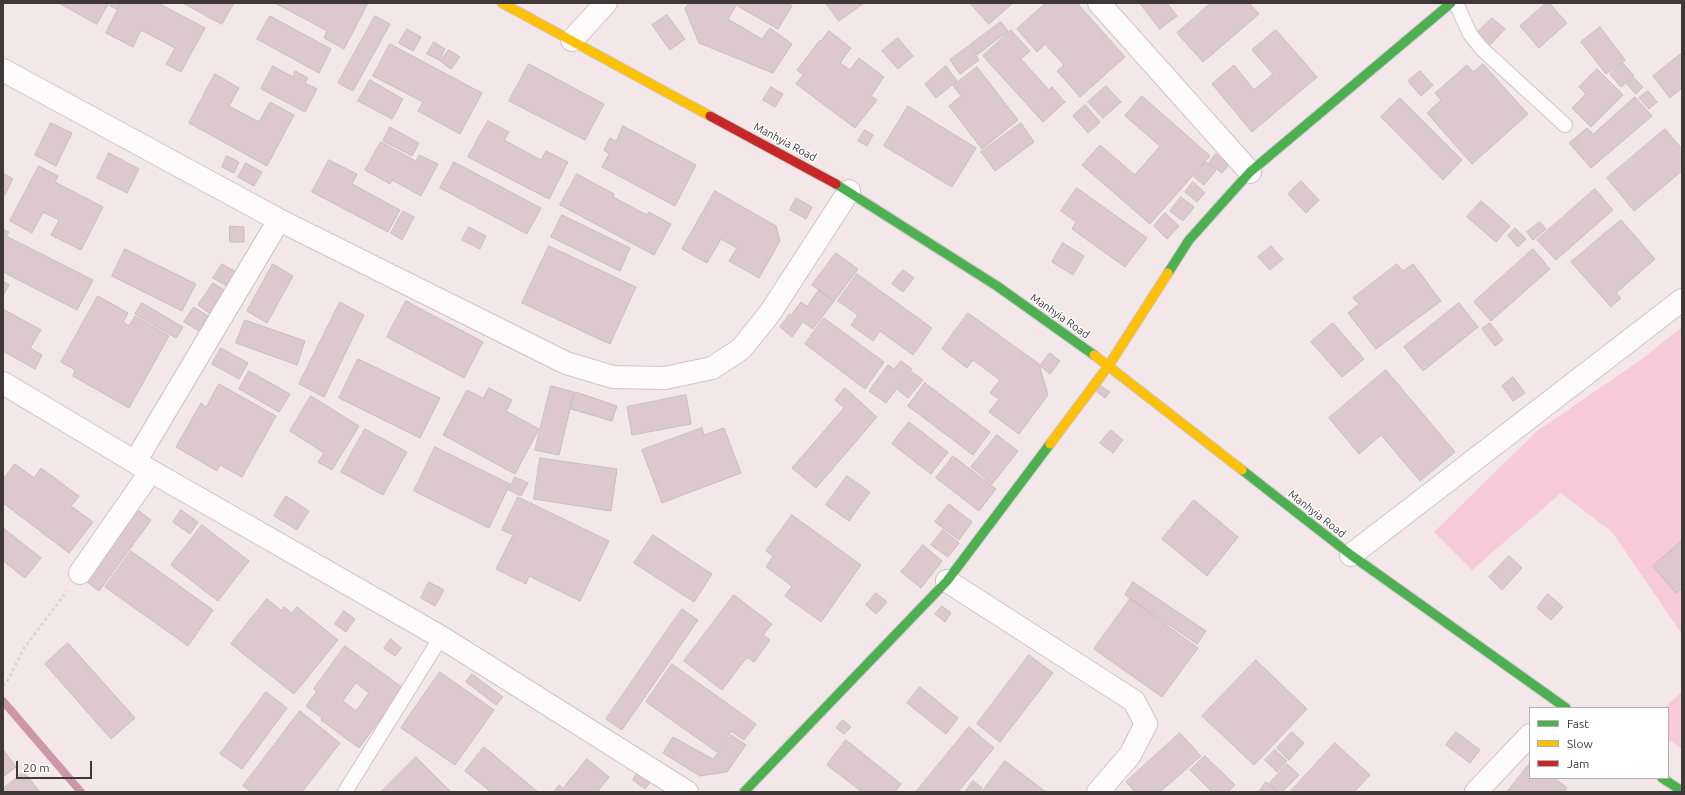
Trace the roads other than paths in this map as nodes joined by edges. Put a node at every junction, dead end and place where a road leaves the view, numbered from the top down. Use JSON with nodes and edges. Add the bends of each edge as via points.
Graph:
{"nodes":[{"id":1,"x":502,"y":3,"type":"edge"},
{"id":2,"x":606,"y":3,"type":"edge"},
{"id":3,"x":1099,"y":3,"type":"edge"},
{"id":4,"x":1451,"y":3,"type":"edge"},
{"id":5,"x":1456,"y":3,"type":"edge"},
{"id":6,"x":572,"y":40,"type":"junction"},
{"id":7,"x":3,"y":70,"type":"edge"},
{"id":8,"x":1565,"y":125,"type":"dead end"},
{"id":9,"x":1250,"y":172,"type":"junction"},
{"id":10,"x":849,"y":191,"type":"junction"},
{"id":11,"x":279,"y":220,"type":"junction"},
{"id":12,"x":1682,"y":300,"type":"edge"},
{"id":13,"x":1109,"y":365,"type":"junction"},
{"id":14,"x":3,"y":383,"type":"edge"},
{"id":15,"x":143,"y":467,"type":"junction"},
{"id":16,"x":1351,"y":555,"type":"junction"},
{"id":17,"x":80,"y":573,"type":"road end"},
{"id":18,"x":947,"y":581,"type":"junction"},
{"id":19,"x":441,"y":637,"type":"junction"},
{"id":20,"x":1561,"y":707,"type":"edge"},
{"id":21,"x":1529,"y":737,"type":"edge"},
{"id":22,"x":1665,"y":780,"type":"edge"},
{"id":23,"x":1682,"y":791,"type":"edge"},
{"id":24,"x":345,"y":792,"type":"edge"},
{"id":25,"x":687,"y":792,"type":"edge"},
{"id":26,"x":744,"y":792,"type":"edge"},
{"id":27,"x":1098,"y":792,"type":"edge"},
{"id":28,"x":1476,"y":792,"type":"edge"}],
"edges":[{"from":1,"to":6,"type":"main road","name":"Manhyia Road"},
{"from":2,"to":6,"type":"street"},
{"from":3,"to":9,"type":"street"},
{"from":4,"to":9,"type":"main road"},
{"from":5,"to":8,"type":"lane","via":[[1470,34],[1482,49]]},
{"from":6,"to":10,"type":"main road","name":"Manhyia Road"},
{"from":7,"to":11,"type":"street"},
{"from":9,"to":13,"type":"main road","via":[[1189,240]]},
{"from":10,"to":11,"type":"street","via":[[770,313],[741,349],[712,368],[665,378],[613,378],[566,363]]},
{"from":10,"to":13,"type":"main road","name":"Manhyia Road","via":[[997,286]]},
{"from":11,"to":15,"type":"street"},
{"from":12,"to":16,"type":"street"},
{"from":13,"to":16,"type":"main road","name":"Manhyia Road"},
{"from":13,"to":18,"type":"main road"},
{"from":14,"to":15,"type":"street"},
{"from":15,"to":17,"type":"street"},
{"from":15,"to":19,"type":"street"},
{"from":16,"to":20,"type":"main road","name":"Manhyia Road"},
{"from":18,"to":26,"type":"main road"},
{"from":18,"to":27,"type":"street","via":[[1134,701],[1146,724],[1130,755]]},
{"from":19,"to":24,"type":"lane"},
{"from":19,"to":25,"type":"street"},
{"from":21,"to":28,"type":"street"},
{"from":22,"to":23,"type":"main road"}]}
